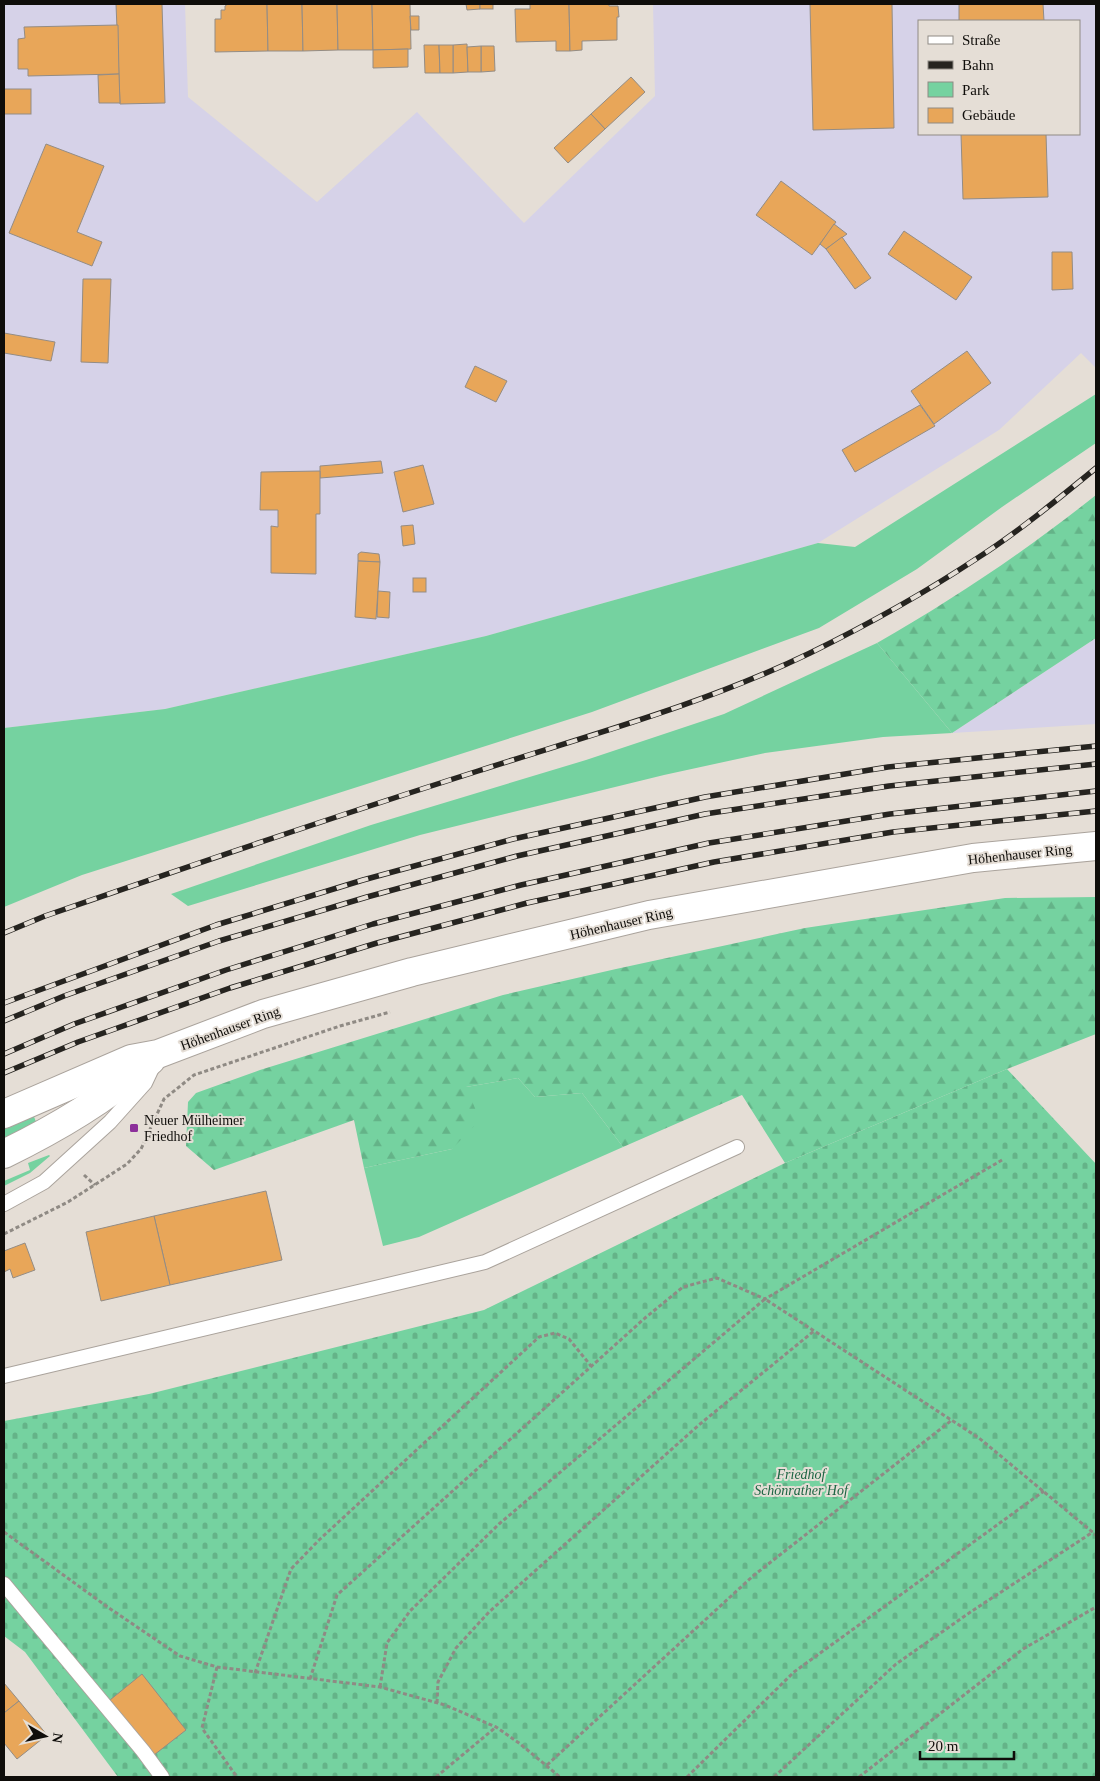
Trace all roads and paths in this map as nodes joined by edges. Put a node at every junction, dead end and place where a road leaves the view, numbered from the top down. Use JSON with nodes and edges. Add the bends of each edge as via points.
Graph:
{"nodes":[{"id":1,"x":1096,"y":846,"type":"edge"},
{"id":2,"x":396,"y":1010,"type":"dead end"},
{"id":3,"x":158,"y":1054,"type":"junction"},
{"id":4,"x":4,"y":1114,"type":"edge"},
{"id":5,"x":737,"y":1147,"type":"dead end"},
{"id":6,"x":4,"y":1154,"type":"edge"},
{"id":7,"x":1002,"y":1160,"type":"dead end"},
{"id":8,"x":4,"y":1204,"type":"edge"},
{"id":9,"x":4,"y":1234,"type":"edge"},
{"id":10,"x":765,"y":1299,"type":"junction"},
{"id":11,"x":814,"y":1331,"type":"junction"},
{"id":12,"x":591,"y":1366,"type":"junction"},
{"id":13,"x":4,"y":1376,"type":"edge"},
{"id":14,"x":952,"y":1420,"type":"junction"},
{"id":15,"x":1044,"y":1492,"type":"junction"},
{"id":16,"x":4,"y":1532,"type":"edge"},
{"id":17,"x":1095,"y":1534,"type":"edge"},
{"id":18,"x":4,"y":1584,"type":"edge"},
{"id":19,"x":1096,"y":1608,"type":"edge"},
{"id":20,"x":217,"y":1667,"type":"junction"},
{"id":21,"x":255,"y":1673,"type":"junction"},
{"id":22,"x":310,"y":1679,"type":"junction"},
{"id":23,"x":380,"y":1687,"type":"junction"},
{"id":24,"x":437,"y":1703,"type":"junction"},
{"id":25,"x":496,"y":1727,"type":"junction"},
{"id":26,"x":547,"y":1765,"type":"junction"},
{"id":27,"x":162,"y":1777,"type":"edge"},
{"id":28,"x":237,"y":1777,"type":"edge"},
{"id":29,"x":436,"y":1777,"type":"edge"},
{"id":30,"x":560,"y":1777,"type":"edge"},
{"id":31,"x":687,"y":1777,"type":"edge"},
{"id":32,"x":774,"y":1777,"type":"edge"},
{"id":33,"x":859,"y":1777,"type":"edge"}],
"edges":[{"from":1,"to":3,"type":"street","name":"Höhenhauser Ring","via":[[972,858],[649,915],[394,977],[263,1014]]},
{"from":2,"to":9,"type":"path","via":[[194,1075],[164,1099],[141,1149],[127,1164],[68,1202]]},
{"from":3,"to":4,"type":"street","name":"Höhenhauser Ring","via":[[131,1059]]},
{"from":3,"to":6,"type":"street","name":"Höhenhauser Ring","via":[[92,1106]]},
{"from":3,"to":8,"type":"lane","via":[[146,1083],[110,1122],[44,1182]]},
{"from":5,"to":13,"type":"lane","via":[[485,1262]]},
{"from":7,"to":10,"type":"path"},
{"from":10,"to":11,"type":"path"},
{"from":10,"to":12,"type":"path","via":[[717,1278],[683,1287]]},
{"from":10,"to":23,"type":"path","via":[[499,1524],[410,1611],[387,1643]]},
{"from":11,"to":14,"type":"path"},
{"from":11,"to":24,"type":"path","via":[[700,1424],[489,1612],[456,1648],[438,1682]]},
{"from":12,"to":21,"type":"path","via":[[569,1339],[555,1333],[539,1337],[291,1569]]},
{"from":12,"to":22,"type":"path","via":[[337,1595]]},
{"from":14,"to":15,"type":"path"},
{"from":14,"to":26,"type":"path","via":[[753,1576]]},
{"from":15,"to":17,"type":"path"},
{"from":15,"to":31,"type":"path","via":[[794,1672]]},
{"from":16,"to":20,"type":"path","via":[[180,1656]]},
{"from":17,"to":32,"type":"path","via":[[972,1611],[896,1664]]},
{"from":18,"to":27,"type":"lane"},
{"from":19,"to":33,"type":"path","via":[[1022,1649]]},
{"from":20,"to":21,"type":"path"},
{"from":20,"to":28,"type":"path","via":[[202,1728]]},
{"from":21,"to":22,"type":"path"},
{"from":22,"to":23,"type":"path"},
{"from":23,"to":24,"type":"path"},
{"from":24,"to":25,"type":"path"},
{"from":25,"to":26,"type":"path"},
{"from":25,"to":29,"type":"path"},
{"from":26,"to":30,"type":"path"}]}
